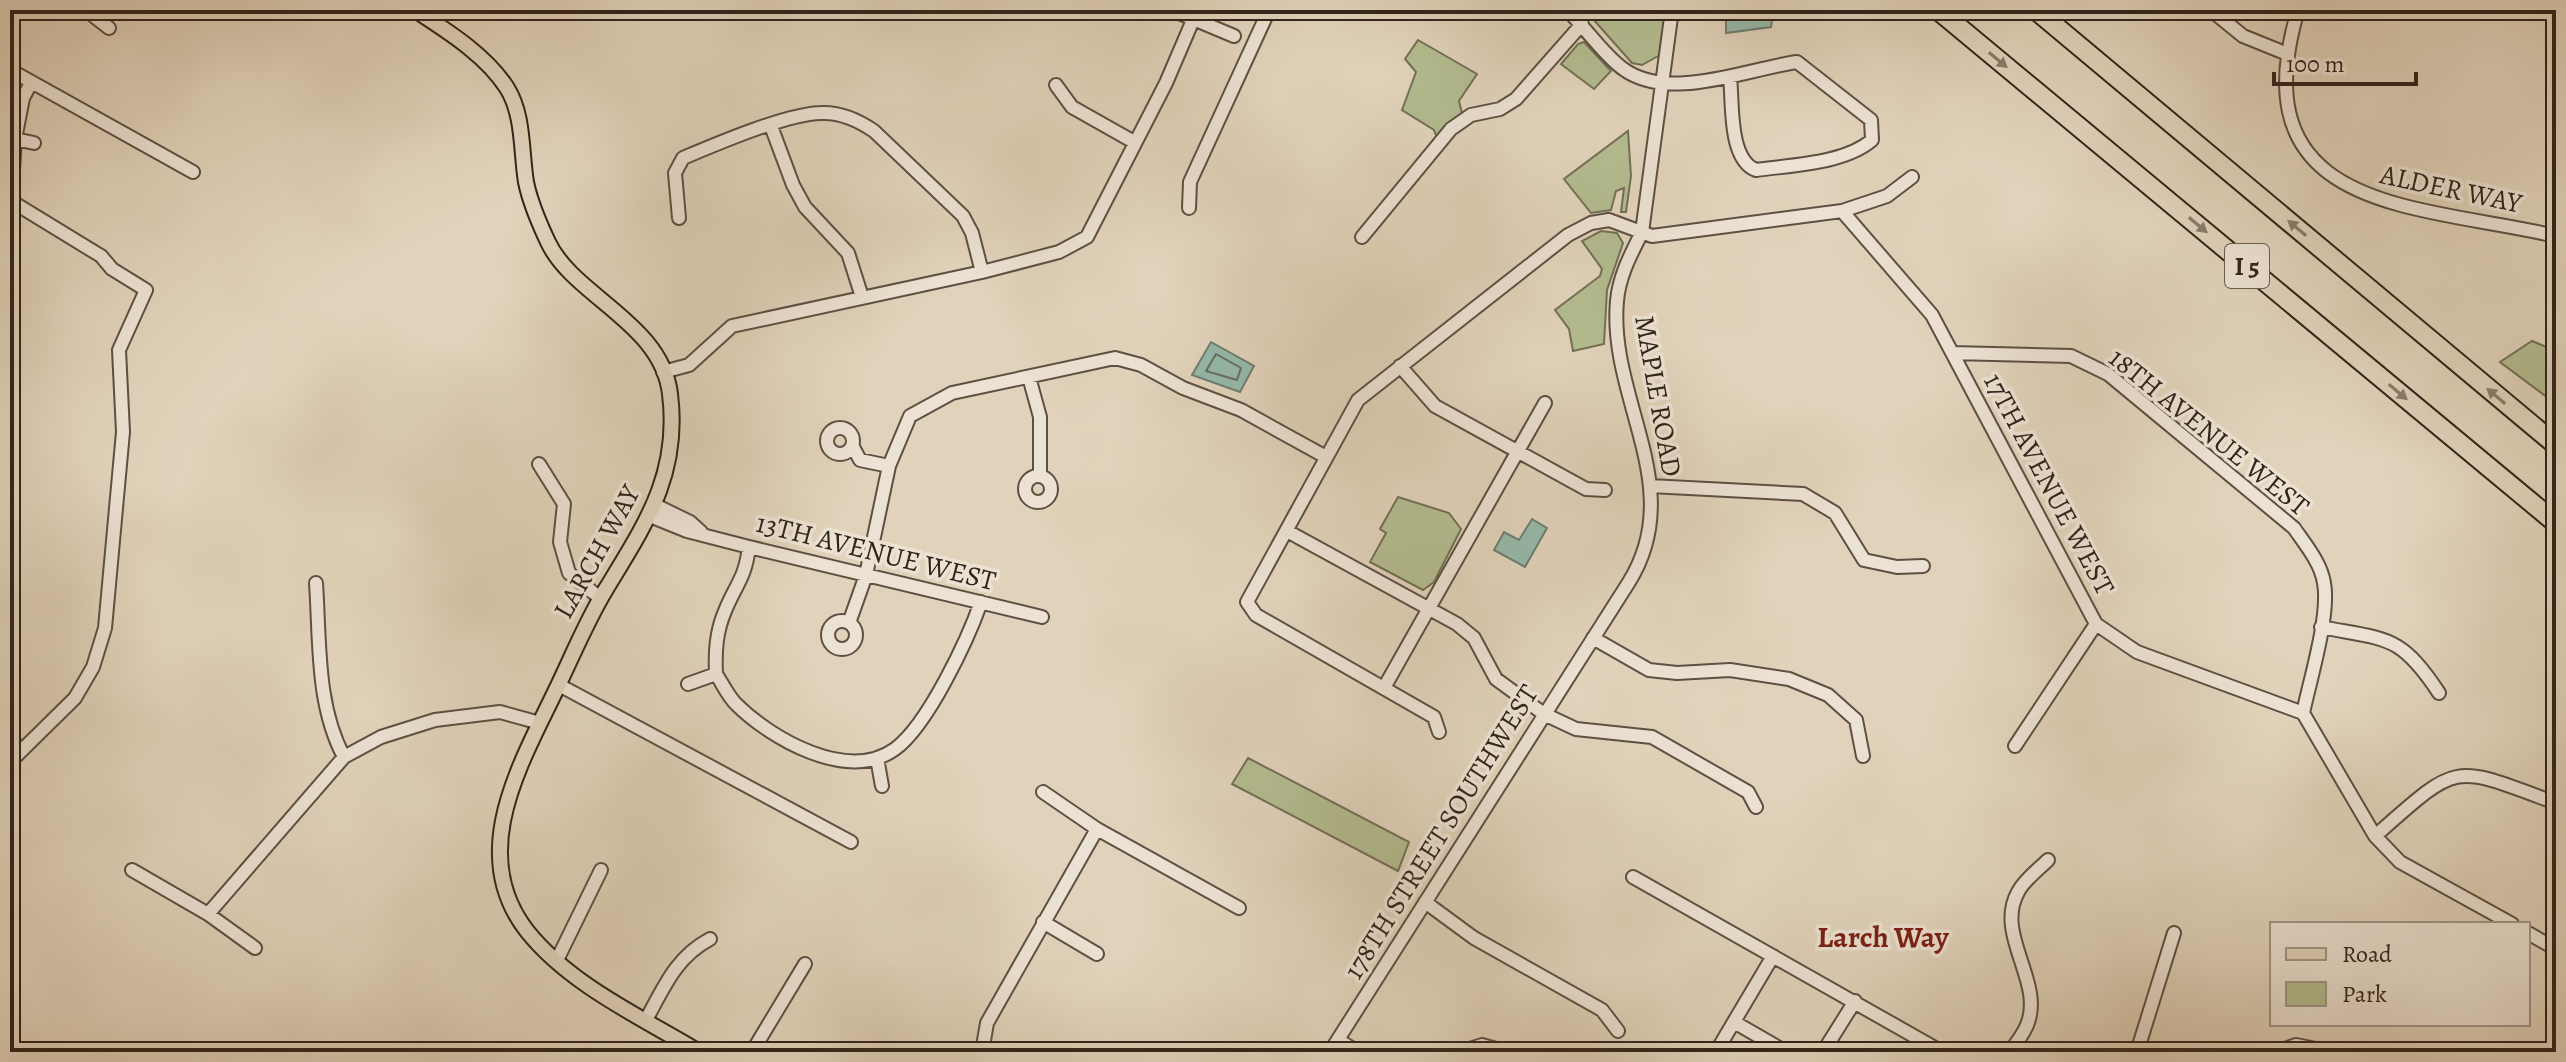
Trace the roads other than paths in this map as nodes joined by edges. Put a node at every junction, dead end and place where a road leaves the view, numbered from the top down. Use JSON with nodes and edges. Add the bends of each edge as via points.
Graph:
{"nodes":[{"id":1,"x":415,"y":10,"type":"edge"},
{"id":2,"x":643,"y":10,"type":"edge"},
{"id":3,"x":686,"y":10,"type":"edge"},
{"id":4,"x":1172,"y":10,"type":"edge"},
{"id":5,"x":1269,"y":10,"type":"edge"},
{"id":6,"x":1567,"y":10,"type":"edge"},
{"id":7,"x":1672,"y":10,"type":"edge"},
{"id":8,"x":1938,"y":10,"type":"edge"},
{"id":9,"x":2036,"y":10,"type":"edge"},
{"id":10,"x":2051,"y":10,"type":"edge"},
{"id":11,"x":2212,"y":10,"type":"edge"},
{"id":12,"x":2298,"y":10,"type":"edge"},
{"id":13,"x":86,"y":11,"type":"edge"},
{"id":14,"x":1193,"y":20,"type":"junction"},
{"id":15,"x":1582,"y":24,"type":"junction"},
{"id":16,"x":109,"y":28,"type":"dead end"},
{"id":17,"x":1234,"y":36,"type":"dead end"},
{"id":18,"x":2285,"y":53,"type":"junction"},
{"id":19,"x":10,"y":70,"type":"edge"},
{"id":20,"x":1730,"y":77,"type":"junction"},
{"id":21,"x":1664,"y":82,"type":"junction"},
{"id":22,"x":31,"y":83,"type":"junction"},
{"id":23,"x":1056,"y":85,"type":"dead end"},
{"id":24,"x":2138,"y":94,"type":"junction"},
{"id":25,"x":771,"y":126,"type":"junction"},
{"id":26,"x":13,"y":138,"type":"edge"},
{"id":27,"x":1134,"y":142,"type":"junction"},
{"id":28,"x":34,"y":143,"type":"dead end"},
{"id":29,"x":193,"y":172,"type":"dead end"},
{"id":30,"x":1912,"y":177,"type":"dead end"},
{"id":31,"x":1189,"y":208,"type":"dead end"},
{"id":32,"x":1842,"y":211,"type":"junction"},
{"id":33,"x":679,"y":218,"type":"dead end"},
{"id":34,"x":1642,"y":232,"type":"junction"},
{"id":35,"x":2556,"y":236,"type":"edge"},
{"id":36,"x":1362,"y":237,"type":"dead end"},
{"id":37,"x":982,"y":272,"type":"junction"},
{"id":38,"x":862,"y":297,"type":"junction"},
{"id":39,"x":1952,"y":353,"type":"junction"},
{"id":40,"x":1400,"y":366,"type":"junction"},
{"id":41,"x":663,"y":372,"type":"junction"},
{"id":42,"x":1029,"y":377,"type":"junction"},
{"id":43,"x":1545,"y":403,"type":"dead end"},
{"id":44,"x":2556,"y":445,"type":"edge"},
{"id":45,"x":853,"y":447,"type":"dead end"},
{"id":46,"x":1517,"y":452,"type":"junction"},
{"id":47,"x":1326,"y":457,"type":"junction"},
{"id":48,"x":539,"y":464,"type":"dead end"},
{"id":49,"x":889,"y":466,"type":"junction"},
{"id":50,"x":1040,"y":476,"type":"dead end"},
{"id":51,"x":1650,"y":486,"type":"junction"},
{"id":52,"x":1605,"y":490,"type":"dead end"},
{"id":53,"x":652,"y":511,"type":"junction"},
{"id":54,"x":2556,"y":523,"type":"edge"},
{"id":55,"x":1287,"y":531,"type":"junction"},
{"id":56,"x":749,"y":547,"type":"junction"},
{"id":57,"x":1923,"y":566,"type":"dead end"},
{"id":58,"x":866,"y":575,"type":"junction"},
{"id":59,"x":316,"y":583,"type":"dead end"},
{"id":60,"x":600,"y":598,"type":"junction"},
{"id":61,"x":981,"y":602,"type":"junction"},
{"id":62,"x":1429,"y":609,"type":"junction"},
{"id":63,"x":1042,"y":617,"type":"dead end"},
{"id":64,"x":849,"y":623,"type":"dead end"},
{"id":65,"x":2096,"y":624,"type":"junction"},
{"id":66,"x":2321,"y":627,"type":"junction"},
{"id":67,"x":1593,"y":638,"type":"junction"},
{"id":68,"x":716,"y":674,"type":"junction"},
{"id":69,"x":688,"y":684,"type":"dead end"},
{"id":70,"x":559,"y":685,"type":"junction"},
{"id":71,"x":1385,"y":686,"type":"junction"},
{"id":72,"x":2439,"y":693,"type":"dead end"},
{"id":73,"x":2303,"y":713,"type":"junction"},
{"id":74,"x":1544,"y":714,"type":"junction"},
{"id":75,"x":540,"y":723,"type":"junction"},
{"id":76,"x":1439,"y":732,"type":"dead end"},
{"id":77,"x":10,"y":737,"type":"edge"},
{"id":78,"x":2015,"y":746,"type":"dead end"},
{"id":79,"x":21,"y":751,"type":"junction"},
{"id":80,"x":1863,"y":756,"type":"dead end"},
{"id":81,"x":344,"y":757,"type":"junction"},
{"id":82,"x":877,"y":758,"type":"junction"},
{"id":83,"x":10,"y":762,"type":"edge"},
{"id":84,"x":882,"y":786,"type":"dead end"},
{"id":85,"x":1043,"y":792,"type":"dead end"},
{"id":86,"x":2556,"y":803,"type":"edge"},
{"id":87,"x":1756,"y":807,"type":"dead end"},
{"id":88,"x":1097,"y":829,"type":"junction"},
{"id":89,"x":2375,"y":836,"type":"junction"},
{"id":90,"x":851,"y":842,"type":"dead end"},
{"id":91,"x":2048,"y":860,"type":"dead end"},
{"id":92,"x":132,"y":870,"type":"dead end"},
{"id":93,"x":601,"y":870,"type":"dead end"},
{"id":94,"x":1633,"y":877,"type":"dead end"},
{"id":95,"x":1425,"y":902,"type":"junction"},
{"id":96,"x":1239,"y":908,"type":"dead end"},
{"id":97,"x":208,"y":914,"type":"junction"},
{"id":98,"x":1043,"y":922,"type":"junction"},
{"id":99,"x":2508,"y":922,"type":"edge"},
{"id":100,"x":2174,"y":933,"type":"dead end"},
{"id":101,"x":2530,"y":934,"type":"edge"},
{"id":102,"x":710,"y":939,"type":"dead end"},
{"id":103,"x":255,"y":948,"type":"dead end"},
{"id":104,"x":2556,"y":949,"type":"edge"},
{"id":105,"x":1097,"y":954,"type":"dead end"},
{"id":106,"x":1773,"y":956,"type":"junction"},
{"id":107,"x":557,"y":960,"type":"junction"},
{"id":108,"x":805,"y":964,"type":"dead end"},
{"id":109,"x":1855,"y":1001,"type":"junction"},
{"id":110,"x":646,"y":1020,"type":"junction"},
{"id":111,"x":1734,"y":1022,"type":"junction"},
{"id":112,"x":1618,"y":1031,"type":"dead end"},
{"id":113,"x":1338,"y":1040,"type":"junction"},
{"id":114,"x":2326,"y":1051,"type":"edge"},
{"id":115,"x":699,"y":1052,"type":"edge"},
{"id":116,"x":752,"y":1052,"type":"edge"},
{"id":117,"x":982,"y":1052,"type":"edge"},
{"id":118,"x":1330,"y":1052,"type":"edge"},
{"id":119,"x":1358,"y":1052,"type":"edge"},
{"id":120,"x":1460,"y":1052,"type":"edge"},
{"id":121,"x":1507,"y":1052,"type":"edge"},
{"id":122,"x":1716,"y":1052,"type":"edge"},
{"id":123,"x":1786,"y":1052,"type":"edge"},
{"id":124,"x":1823,"y":1052,"type":"edge"},
{"id":125,"x":1942,"y":1052,"type":"edge"},
{"id":126,"x":2010,"y":1052,"type":"edge"},
{"id":127,"x":2137,"y":1052,"type":"edge"},
{"id":128,"x":2276,"y":1052,"type":"edge"}],
"edges":[{"from":1,"to":41,"type":"main road","name":"LARCH WAY","via":[[485,62],[508,89],[527,184],[552,251],[625,318]]},
{"from":2,"to":3,"type":"street"},
{"from":4,"to":14,"type":"street"},
{"from":5,"to":31,"type":"street","via":[[1190,182]]},
{"from":6,"to":15,"type":"street"},
{"from":7,"to":21,"type":"street","name":"MAPLE ROAD"},
{"from":8,"to":54,"type":"highway","number":"I 5","one_way":true},
{"from":9,"to":24,"type":"highway","number":"I 5"},
{"from":10,"to":24,"type":"highway"},
{"from":11,"to":18,"type":"street","via":[[2243,36]]},
{"from":12,"to":18,"type":"street","name":"ALDER WAY"},
{"from":13,"to":16,"type":"street"},
{"from":14,"to":17,"type":"street"},
{"from":14,"to":27,"type":"street"},
{"from":15,"to":21,"type":"street","via":[[1619,66],[1645,80]]},
{"from":15,"to":36,"type":"street","via":[[1516,99],[1500,109],[1471,115],[1451,129]]},
{"from":18,"to":35,"type":"street","name":"ALDER WAY","via":[[2285,98],[2294,128],[2311,157],[2342,184],[2376,200]]},
{"from":19,"to":22,"type":"street"},
{"from":20,"to":20,"type":"street","via":[[1797,62],[1871,120],[1872,140],[1862,149],[1834,157],[1756,170],[1745,164],[1738,148]]},
{"from":20,"to":21,"type":"street"},
{"from":21,"to":34,"type":"street","name":"MAPLE ROAD"},
{"from":22,"to":26,"type":"street"},
{"from":22,"to":29,"type":"street"},
{"from":23,"to":27,"type":"street","via":[[1072,107]]},
{"from":44,"to":24,"type":"highway","number":"I 5","one_way":true},
{"from":25,"to":33,"type":"street","via":[[679,162]]},
{"from":25,"to":37,"type":"street","via":[[823,112],[866,125],[963,216]]},
{"from":25,"to":38,"type":"street","via":[[799,196],[848,253]]},
{"from":26,"to":28,"type":"street"},
{"from":26,"to":79,"type":"street","via":[[11,201],[101,256],[112,269],[144,286],[146,295],[119,350],[123,432],[105,628],[93,667],[75,698]]},
{"from":27,"to":37,"type":"street","via":[[1087,237],[1059,252]]},
{"from":30,"to":32,"type":"street","via":[[1887,196]]},
{"from":32,"to":34,"type":"street","via":[[1734,223],[1697,233]]},
{"from":32,"to":39,"type":"street","name":"17TH AVENUE WEST","via":[[1918,297]]},
{"from":34,"to":40,"type":"street","via":[[1609,220],[1583,227]]},
{"from":34,"to":51,"type":"street","name":"MAPLE ROAD","via":[[1626,264],[1617,303],[1622,356]]},
{"from":37,"to":38,"type":"street"},
{"from":38,"to":41,"type":"street","via":[[732,326],[689,365]]},
{"from":39,"to":65,"type":"street","name":"17TH AVENUE WEST"},
{"from":39,"to":66,"type":"street","name":"18TH AVENUE WEST","via":[[2071,356],[2108,374],[2294,528],[2324,583]]},
{"from":40,"to":46,"type":"street","via":[[1435,406]]},
{"from":40,"to":47,"type":"street","via":[[1358,400]]},
{"from":41,"to":53,"type":"main road","name":"LARCH WAY","via":[[670,389],[670,462]]},
{"from":42,"to":47,"type":"street","via":[[1115,358],[1141,365],[1241,410]]},
{"from":42,"to":49,"type":"street","via":[[952,393],[910,416]]},
{"from":42,"to":50,"type":"street","via":[[1040,417]]},
{"from":43,"to":46,"type":"street"},
{"from":45,"to":49,"type":"street","via":[[860,460]]},
{"from":46,"to":52,"type":"street","via":[[1586,489]]},
{"from":46,"to":62,"type":"street"},
{"from":47,"to":55,"type":"street"},
{"from":48,"to":60,"type":"street","via":[[564,504],[560,542],[569,573]]},
{"from":49,"to":58,"type":"street"},
{"from":51,"to":57,"type":"street","via":[[1803,494],[1835,513],[1864,560]]},
{"from":51,"to":67,"type":"street","name":"MAPLE ROAD","via":[[1652,521],[1644,553]]},
{"from":53,"to":56,"type":"street","name":"13TH AVENUE WEST","via":[[687,531]]},
{"from":53,"to":60,"type":"main road","name":"LARCH WAY"},
{"from":55,"to":62,"type":"street"},
{"from":55,"to":71,"type":"street","via":[[1246,598],[1248,606]]},
{"from":56,"to":58,"type":"street","name":"13TH AVENUE WEST"},
{"from":56,"to":68,"type":"street","via":[[746,576],[725,611],[715,644]]},
{"from":58,"to":61,"type":"street","name":"13TH AVENUE WEST"},
{"from":58,"to":64,"type":"street"},
{"from":59,"to":81,"type":"street","via":[[325,702],[330,731]]},
{"from":60,"to":70,"type":"main road","name":"LARCH WAY"},
{"from":61,"to":63,"type":"street","name":"13TH AVENUE WEST"},
{"from":61,"to":82,"type":"street","via":[[971,630],[910,733]]},
{"from":62,"to":71,"type":"street"},
{"from":62,"to":74,"type":"street","via":[[1474,638],[1496,679]]},
{"from":65,"to":73,"type":"street","name":"17TH AVENUE WEST","via":[[2137,652]]},
{"from":65,"to":78,"type":"street"},
{"from":66,"to":72,"type":"street","via":[[2389,640],[2416,658]]},
{"from":66,"to":73,"type":"street","name":"18TH AVENUE WEST"},
{"from":67,"to":74,"type":"street","name":"178TH STREET SOUTHWEST"},
{"from":67,"to":80,"type":"street","via":[[1649,670],[1730,670],[1789,679],[1828,695],[1856,720]]},
{"from":68,"to":69,"type":"street"},
{"from":68,"to":82,"type":"street","via":[[734,702],[798,745],[856,761]]},
{"from":70,"to":75,"type":"main road","name":"LARCH WAY"},
{"from":70,"to":90,"type":"street"},
{"from":71,"to":76,"type":"street","via":[[1434,717]]},
{"from":73,"to":89,"type":"street"},
{"from":74,"to":87,"type":"street","via":[[1576,729],[1652,737],[1748,792]]},
{"from":74,"to":95,"type":"street","name":"178TH STREET SOUTHWEST"},
{"from":75,"to":81,"type":"street","via":[[500,712],[435,720],[381,737]]},
{"from":75,"to":107,"type":"main road","name":"LARCH WAY","via":[[508,791],[500,860],[514,910]]},
{"from":77,"to":79,"type":"street"},
{"from":79,"to":83,"type":"street"},
{"from":81,"to":97,"type":"street"},
{"from":82,"to":84,"type":"street"},
{"from":85,"to":88,"type":"street"},
{"from":86,"to":89,"type":"street","via":[[2478,774],[2454,775],[2433,785]]},
{"from":88,"to":96,"type":"street"},
{"from":88,"to":98,"type":"street"},
{"from":89,"to":99,"type":"street","via":[[2400,862]]},
{"from":91,"to":126,"type":"street","via":[[2018,892],[2012,920],[2030,991],[2028,1023]]},
{"from":92,"to":97,"type":"street"},
{"from":93,"to":107,"type":"street"},
{"from":94,"to":106,"type":"street"},
{"from":95,"to":112,"type":"street","via":[[1474,938],[1602,1010]]},
{"from":95,"to":113,"type":"street","name":"178TH STREET SOUTHWEST"},
{"from":97,"to":103,"type":"street"},
{"from":98,"to":105,"type":"street"},
{"from":98,"to":117,"type":"street","via":[[987,1023]]},
{"from":100,"to":127,"type":"street"},
{"from":101,"to":104,"type":"street"},
{"from":102,"to":110,"type":"street","via":[[691,949],[674,968]]},
{"from":106,"to":109,"type":"street"},
{"from":106,"to":111,"type":"street"},
{"from":107,"to":110,"type":"main road","name":"LARCH WAY"},
{"from":108,"to":116,"type":"street"},
{"from":109,"to":124,"type":"street"},
{"from":109,"to":125,"type":"street"},
{"from":110,"to":115,"type":"main road","name":"LARCH WAY"},
{"from":111,"to":122,"type":"street"},
{"from":111,"to":123,"type":"street"},
{"from":113,"to":118,"type":"street","name":"178TH STREET SOUTHWEST"},
{"from":113,"to":119,"type":"street"},
{"from":114,"to":128,"type":"street","via":[[2296,1045]]},
{"from":120,"to":121,"type":"street","via":[[1482,1045]]}]}
